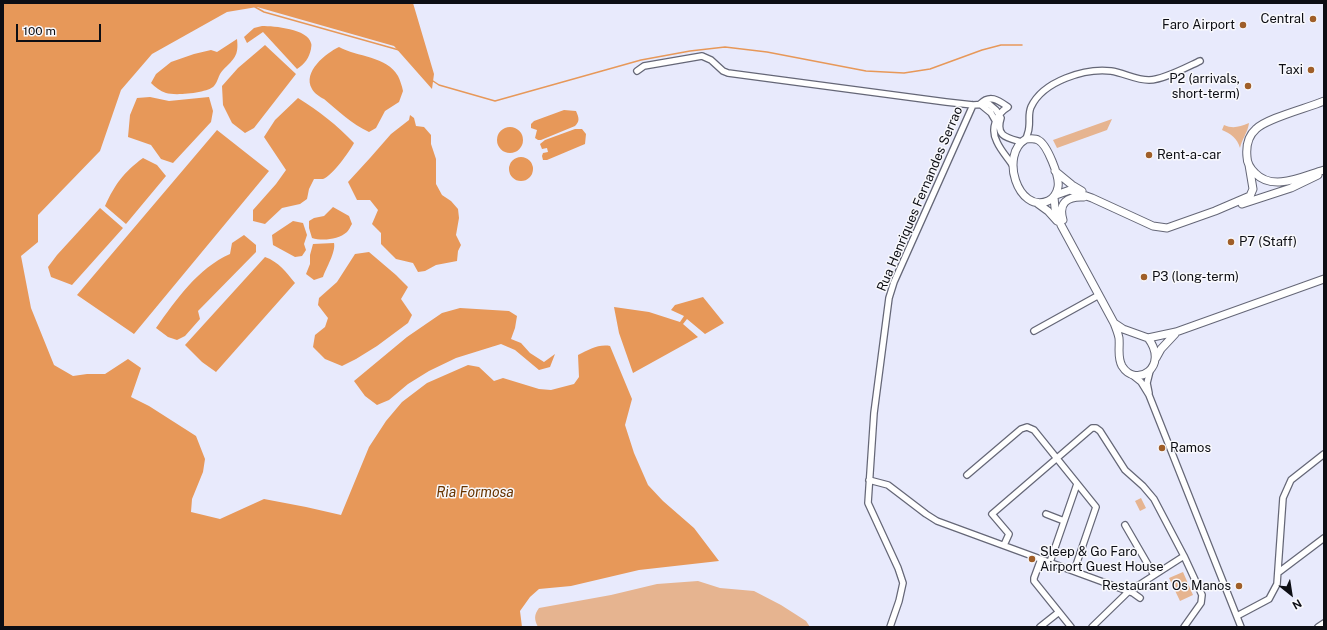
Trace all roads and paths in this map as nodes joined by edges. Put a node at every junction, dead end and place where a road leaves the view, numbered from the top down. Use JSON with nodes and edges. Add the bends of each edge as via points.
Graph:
{"nodes":[{"id":1,"x":1200,"y":61,"type":"dead end"},
{"id":2,"x":638,"y":70,"type":"dead end"},
{"id":3,"x":1324,"y":101,"type":"edge"},
{"id":4,"x":980,"y":104,"type":"junction"},
{"id":5,"x":972,"y":105,"type":"junction"},
{"id":6,"x":999,"y":114,"type":"junction"},
{"id":7,"x":995,"y":120,"type":"junction"},
{"id":8,"x":1024,"y":140,"type":"junction"},
{"id":9,"x":1249,"y":165,"type":"junction"},
{"id":10,"x":1013,"y":166,"type":"junction"},
{"id":11,"x":1055,"y":170,"type":"junction"},
{"id":12,"x":1324,"y":171,"type":"edge"},
{"id":13,"x":1055,"y":196,"type":"junction"},
{"id":14,"x":1092,"y":198,"type":"junction"},
{"id":15,"x":1037,"y":203,"type":"junction"},
{"id":16,"x":1215,"y":211,"type":"junction"},
{"id":17,"x":1061,"y":226,"type":"junction"},
{"id":18,"x":1066,"y":235,"type":"junction"},
{"id":19,"x":1324,"y":279,"type":"edge"},
{"id":20,"x":1098,"y":295,"type":"junction"},
{"id":21,"x":1114,"y":324,"type":"junction"},
{"id":22,"x":1034,"y":331,"type":"dead end"},
{"id":23,"x":1176,"y":332,"type":"junction"},
{"id":24,"x":1135,"y":334,"type":"junction"},
{"id":25,"x":1148,"y":338,"type":"junction"},
{"id":26,"x":1119,"y":346,"type":"junction"},
{"id":27,"x":1156,"y":359,"type":"junction"},
{"id":28,"x":1150,"y":371,"type":"junction"},
{"id":29,"x":1129,"y":373,"type":"junction"},
{"id":30,"x":1149,"y":395,"type":"junction"},
{"id":31,"x":1324,"y":454,"type":"edge"},
{"id":32,"x":1057,"y":458,"type":"junction"},
{"id":33,"x":967,"y":475,"type":"dead end"},
{"id":34,"x":869,"y":480,"type":"junction"},
{"id":35,"x":1078,"y":484,"type":"junction"},
{"id":36,"x":1046,"y":514,"type":"dead end"},
{"id":37,"x":1064,"y":521,"type":"junction"},
{"id":38,"x":1125,"y":525,"type":"dead end"},
{"id":39,"x":1324,"y":538,"type":"edge"},
{"id":40,"x":1004,"y":545,"type":"junction"},
{"id":41,"x":1184,"y":556,"type":"junction"},
{"id":42,"x":1042,"y":559,"type":"junction"},
{"id":43,"x":1050,"y":562,"type":"junction"},
{"id":44,"x":1074,"y":571,"type":"junction"},
{"id":45,"x":1279,"y":572,"type":"junction"},
{"id":46,"x":1154,"y":575,"type":"junction"},
{"id":47,"x":1128,"y":592,"type":"junction"},
{"id":48,"x":1140,"y":598,"type":"dead end"},
{"id":49,"x":1059,"y":612,"type":"junction"},
{"id":50,"x":1237,"y":616,"type":"junction"},
{"id":51,"x":1324,"y":622,"type":"edge"},
{"id":52,"x":890,"y":627,"type":"edge"},
{"id":53,"x":1040,"y":627,"type":"edge"},
{"id":54,"x":1071,"y":627,"type":"edge"},
{"id":55,"x":1092,"y":627,"type":"edge"},
{"id":56,"x":1183,"y":627,"type":"edge"},
{"id":57,"x":1241,"y":627,"type":"edge"},
{"id":58,"x":1318,"y":627,"type":"edge"}],
"edges":[{"from":1,"to":8,"type":"street","via":[[1156,79],[1141,79],[1111,71],[1095,71],[1057,82],[1043,91],[1031,107],[1029,129]]},
{"from":2,"to":5,"type":"street","via":[[644,66],[702,56],[728,72]]},
{"from":3,"to":9,"type":"street","via":[[1257,128],[1249,138],[1247,146]]},
{"from":4,"to":5,"type":"street"},
{"from":4,"to":6,"type":"street","via":[[989,104]]},
{"from":4,"to":6,"type":"street","via":[[991,98],[1005,105]]},
{"from":4,"to":7,"type":"street"},
{"from":5,"to":34,"type":"street","name":"Rua Henriques Fernandes Serrao","via":[[888,298]]},
{"from":6,"to":7,"type":"street"},
{"from":6,"to":8,"type":"street","via":[[1000,128],[1004,136],[1011,140]]},
{"from":7,"to":10,"type":"street","via":[[996,140]]},
{"from":8,"to":10,"type":"street","via":[[1016,149]]},
{"from":8,"to":11,"type":"street","via":[[1038,140],[1043,143]]},
{"from":9,"to":12,"type":"street","via":[[1262,179],[1275,183]]},
{"from":9,"to":16,"type":"street","via":[[1252,193],[1247,198]]},
{"from":10,"to":15,"type":"street","via":[[1015,179],[1022,193]]},
{"from":11,"to":13,"type":"street","via":[[1058,188]]},
{"from":11,"to":14,"type":"street"},
{"from":12,"to":16,"type":"street","via":[[1291,188],[1236,207]]},
{"from":13,"to":14,"type":"street","via":[[1070,190]]},
{"from":13,"to":15,"type":"street","via":[[1049,201]]},
{"from":13,"to":17,"type":"street","via":[[1055,208]]},
{"from":14,"to":16,"type":"street","via":[[1160,228]]},
{"from":14,"to":18,"type":"street","via":[[1069,198],[1063,205],[1061,214]]},
{"from":15,"to":17,"type":"street"},
{"from":17,"to":18,"type":"street"},
{"from":18,"to":20,"type":"street"},
{"from":19,"to":23,"type":"street"},
{"from":20,"to":21,"type":"street"},
{"from":20,"to":22,"type":"street"},
{"from":21,"to":24,"type":"street"},
{"from":21,"to":26,"type":"street"},
{"from":23,"to":25,"type":"street"},
{"from":23,"to":27,"type":"street","via":[[1168,339]]},
{"from":24,"to":25,"type":"street"},
{"from":24,"to":26,"type":"street","via":[[1128,336]]},
{"from":25,"to":27,"type":"street","via":[[1154,348]]},
{"from":26,"to":29,"type":"street","via":[[1122,366]]},
{"from":27,"to":28,"type":"street"},
{"from":28,"to":29,"type":"street","via":[[1139,375]]},
{"from":28,"to":30,"type":"street","via":[[1147,383]]},
{"from":29,"to":30,"type":"street","via":[[1141,382]]},
{"from":30,"to":50,"type":"street"},
{"from":31,"to":45,"type":"street","via":[[1291,480],[1283,498]]},
{"from":32,"to":33,"type":"street","via":[[1034,430],[1021,428]]},
{"from":32,"to":35,"type":"street"},
{"from":32,"to":40,"type":"street","via":[[992,514],[1009,534]]},
{"from":32,"to":41,"type":"street","via":[[1092,428],[1100,431],[1125,470],[1154,499]]},
{"from":34,"to":40,"type":"street","via":[[888,485],[937,521]]},
{"from":34,"to":52,"type":"street","name":"Rua Henriques Fernandes Serrao","via":[[868,502],[903,583]]},
{"from":35,"to":37,"type":"street"},
{"from":35,"to":44,"type":"street","via":[[1096,508]]},
{"from":36,"to":37,"type":"street"},
{"from":37,"to":43,"type":"street"},
{"from":38,"to":46,"type":"street"},
{"from":39,"to":45,"type":"street"},
{"from":40,"to":42,"type":"street"},
{"from":41,"to":46,"type":"street"},
{"from":41,"to":56,"type":"street","via":[[1202,595],[1200,603]]},
{"from":42,"to":43,"type":"street"},
{"from":42,"to":49,"type":"street","via":[[1034,581]]},
{"from":43,"to":44,"type":"street"},
{"from":44,"to":47,"type":"street"},
{"from":45,"to":50,"type":"street","via":[[1277,584],[1269,599]]},
{"from":46,"to":47,"type":"street"},
{"from":47,"to":48,"type":"street"},
{"from":47,"to":55,"type":"street"},
{"from":49,"to":53,"type":"street"},
{"from":49,"to":54,"type":"street"},
{"from":50,"to":57,"type":"street"},
{"from":51,"to":58,"type":"street"}]}
